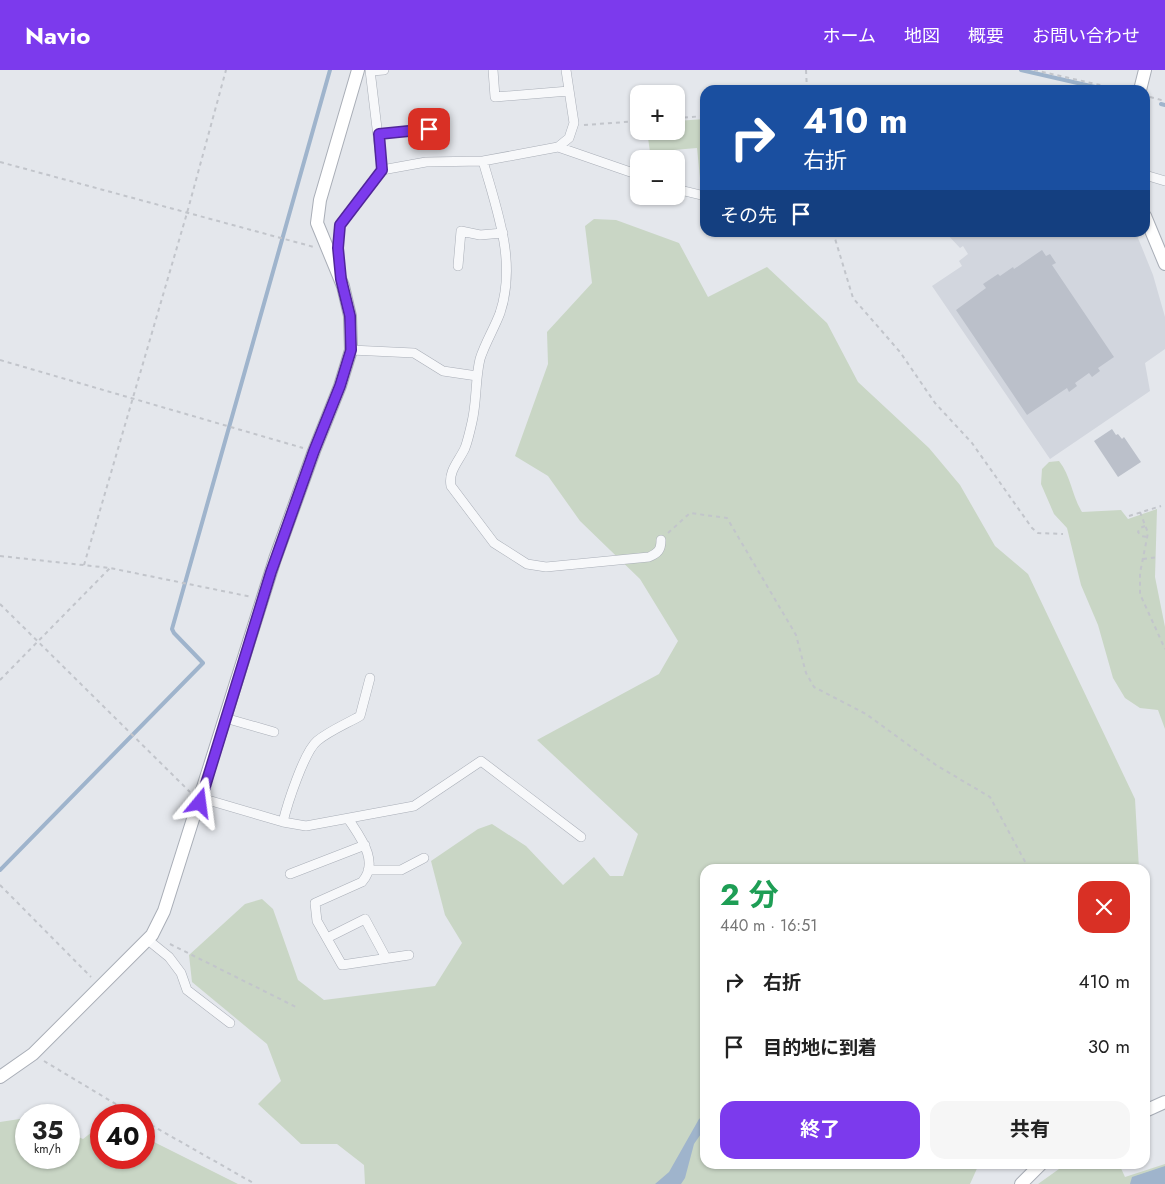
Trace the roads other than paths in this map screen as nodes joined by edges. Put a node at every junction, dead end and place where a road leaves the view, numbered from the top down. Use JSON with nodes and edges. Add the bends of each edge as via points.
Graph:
{"nodes":[{"id":1,"x":366,"y":70,"type":"edge"},
{"id":2,"x":384,"y":70,"type":"edge"},
{"id":3,"x":493,"y":70,"type":"edge"},
{"id":4,"x":566,"y":70,"type":"edge"},
{"id":5,"x":1145,"y":70,"type":"edge"},
{"id":6,"x":1141,"y":85,"type":"edge"},
{"id":7,"x":569,"y":92,"type":"junction"},
{"id":8,"x":429,"y":129,"type":"dead end"},
{"id":9,"x":379,"y":134,"type":"junction"},
{"id":10,"x":558,"y":147,"type":"junction"},
{"id":11,"x":483,"y":161,"type":"junction"},
{"id":12,"x":382,"y":170,"type":"junction"},
{"id":13,"x":630,"y":172,"type":"edge"},
{"id":14,"x":1150,"y":176,"type":"edge"},
{"id":15,"x":1165,"y":181,"type":"edge"},
{"id":16,"x":685,"y":191,"type":"edge"},
{"id":17,"x":700,"y":195,"type":"edge"},
{"id":18,"x":1150,"y":228,"type":"edge"},
{"id":19,"x":503,"y":233,"type":"junction"},
{"id":20,"x":1165,"y":264,"type":"edge"},
{"id":21,"x":458,"y":266,"type":"dead end"},
{"id":22,"x":341,"y":279,"type":"junction"},
{"id":23,"x":351,"y":350,"type":"junction"},
{"id":24,"x":477,"y":376,"type":"junction"},
{"id":25,"x":661,"y":540,"type":"road end"},
{"id":26,"x":370,"y":678,"type":"dead end"},
{"id":27,"x":225,"y":718,"type":"junction"},
{"id":28,"x":274,"y":732,"type":"dead end"},
{"id":29,"x":201,"y":800,"type":"junction"},
{"id":30,"x":349,"y":820,"type":"junction"},
{"id":31,"x":283,"y":822,"type":"junction"},
{"id":32,"x":581,"y":837,"type":"dead end"},
{"id":33,"x":365,"y":845,"type":"junction"},
{"id":34,"x":424,"y":858,"type":"dead end"},
{"id":35,"x":368,"y":870,"type":"junction"},
{"id":36,"x":290,"y":874,"type":"dead end"},
{"id":37,"x":150,"y":937,"type":"junction"},
{"id":38,"x":327,"y":938,"type":"junction"},
{"id":39,"x":408,"y":955,"type":"dead end"},
{"id":40,"x":386,"y":958,"type":"junction"},
{"id":41,"x":230,"y":1023,"type":"dead end"},
{"id":42,"x":0,"y":1077,"type":"edge"},
{"id":43,"x":1165,"y":1102,"type":"edge"},
{"id":44,"x":1150,"y":1109,"type":"edge"},
{"id":45,"x":1036,"y":1169,"type":"edge"},
{"id":46,"x":1021,"y":1184,"type":"edge"}],
"edges":[{"from":1,"to":2,"type":"street"},
{"from":1,"to":9,"type":"street"},
{"from":1,"to":22,"type":"street","via":[[317,213],[317,223]]},
{"from":3,"to":7,"type":"street","via":[[495,97]]},
{"from":4,"to":7,"type":"street"},
{"from":5,"to":6,"type":"street"},
{"from":7,"to":10,"type":"street","via":[[574,126],[569,138]]},
{"from":8,"to":9,"type":"street"},
{"from":9,"to":12,"type":"street"},
{"from":10,"to":11,"type":"street"},
{"from":10,"to":13,"type":"street"},
{"from":11,"to":12,"type":"street","via":[[426,162]]},
{"from":11,"to":19,"type":"street"},
{"from":12,"to":22,"type":"street","via":[[340,225]]},
{"from":14,"to":15,"type":"street"},
{"from":16,"to":17,"type":"street"},
{"from":18,"to":20,"type":"street"},
{"from":19,"to":21,"type":"street","via":[[480,235],[461,231]]},
{"from":19,"to":24,"type":"street","via":[[507,257],[506,288]]},
{"from":22,"to":23,"type":"street","via":[[350,316]]},
{"from":23,"to":24,"type":"street","via":[[414,353],[443,371]]},
{"from":23,"to":27,"type":"street","via":[[262,599]]},
{"from":24,"to":25,"type":"street","via":[[476,407],[470,431],[450,479],[451,486],[494,543],[527,564],[546,567],[649,558],[658,554]]},
{"from":26,"to":31,"type":"street","via":[[360,716],[316,741],[309,750],[291,791]]},
{"from":27,"to":28,"type":"street"},
{"from":27,"to":29,"type":"street"},
{"from":29,"to":31,"type":"street"},
{"from":29,"to":37,"type":"street","via":[[164,911]]},
{"from":30,"to":31,"type":"street","via":[[306,826]]},
{"from":30,"to":32,"type":"street","via":[[414,806],[481,761]]},
{"from":30,"to":33,"type":"street"},
{"from":33,"to":35,"type":"street"},
{"from":33,"to":36,"type":"street"},
{"from":34,"to":35,"type":"street","via":[[400,870]]},
{"from":35,"to":38,"type":"street","via":[[362,882],[315,903],[318,921]]},
{"from":37,"to":41,"type":"street","via":[[181,973],[187,990]]},
{"from":37,"to":42,"type":"street","via":[[33,1054]]},
{"from":38,"to":40,"type":"street","via":[[342,965]]},
{"from":38,"to":40,"type":"street","via":[[365,919]]},
{"from":39,"to":40,"type":"street"},
{"from":43,"to":44,"type":"street"},
{"from":45,"to":46,"type":"street"}]}
